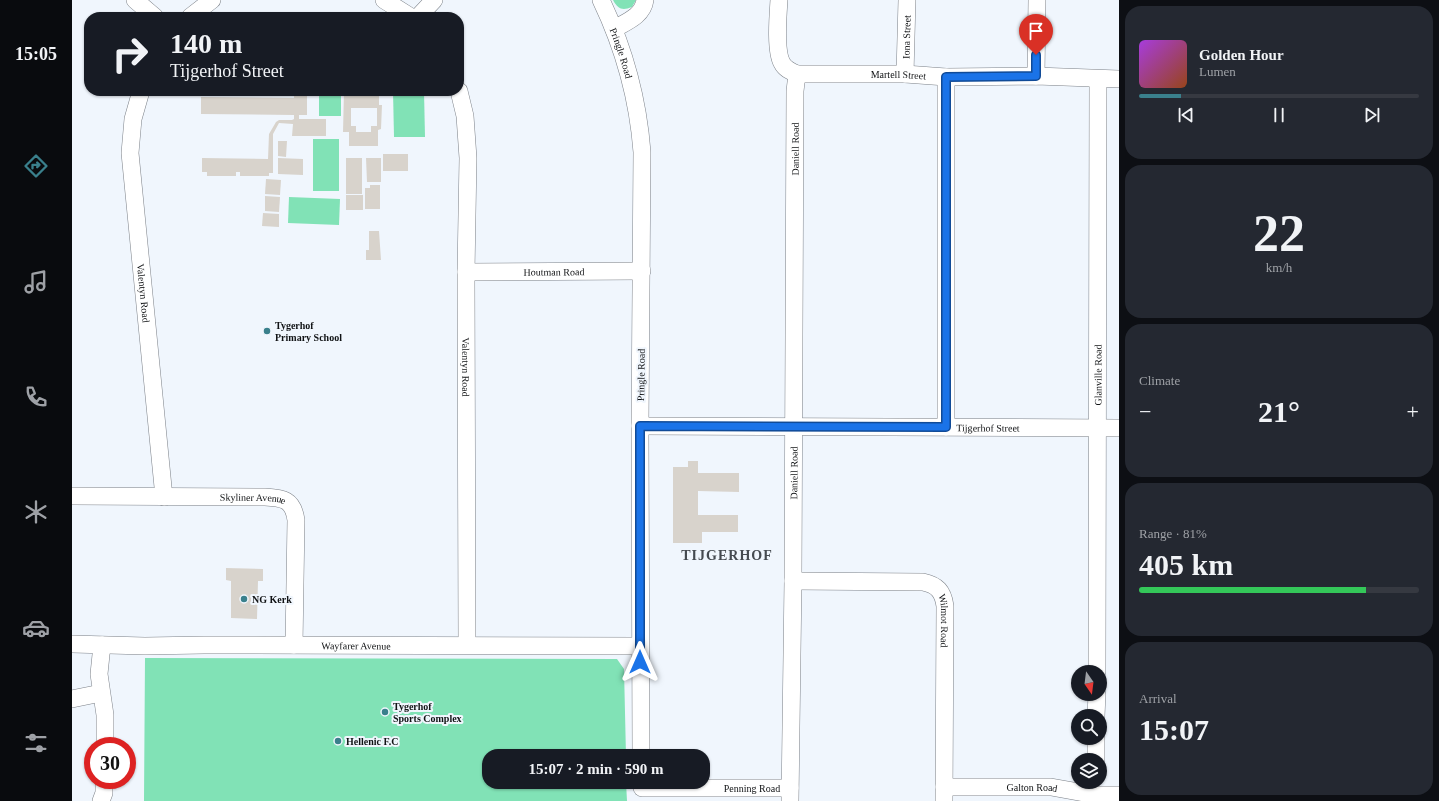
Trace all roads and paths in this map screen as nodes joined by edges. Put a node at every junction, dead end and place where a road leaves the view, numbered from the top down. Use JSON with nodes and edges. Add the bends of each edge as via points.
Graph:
{"nodes":[{"id":1,"x":135,"y":0,"type":"edge"},
{"id":2,"x":212,"y":0,"type":"edge"},
{"id":3,"x":384,"y":0,"type":"edge"},
{"id":4,"x":434,"y":0,"type":"edge"},
{"id":5,"x":601,"y":0,"type":"edge"},
{"id":6,"x":645,"y":0,"type":"edge"},
{"id":7,"x":778,"y":0,"type":"edge"},
{"id":8,"x":907,"y":0,"type":"edge"},
{"id":9,"x":1037,"y":0,"type":"edge"},
{"id":10,"x":149,"y":12,"type":"edge"},
{"id":11,"x":196,"y":12,"type":"edge"},
{"id":12,"x":403,"y":12,"type":"edge"},
{"id":13,"x":423,"y":12,"type":"edge"},
{"id":14,"x":614,"y":29,"type":"junction"},
{"id":15,"x":797,"y":74,"type":"junction"},
{"id":16,"x":905,"y":74,"type":"junction"},
{"id":17,"x":1036,"y":76,"type":"junction"},
{"id":18,"x":946,"y":77,"type":"junction"},
{"id":19,"x":1098,"y":79,"type":"junction"},
{"id":20,"x":1119,"y":79,"type":"edge"},
{"id":21,"x":140,"y":96,"type":"edge"},
{"id":22,"x":460,"y":96,"type":"edge"},
{"id":23,"x":642,"y":271,"type":"junction"},
{"id":24,"x":466,"y":272,"type":"junction"},
{"id":25,"x":640,"y":426,"type":"junction"},
{"id":26,"x":794,"y":426,"type":"junction"},
{"id":27,"x":946,"y":427,"type":"junction"},
{"id":28,"x":1098,"y":428,"type":"junction"},
{"id":29,"x":1119,"y":428,"type":"edge"},
{"id":30,"x":72,"y":496,"type":"edge"},
{"id":31,"x":164,"y":496,"type":"junction"},
{"id":32,"x":794,"y":581,"type":"junction"},
{"id":33,"x":72,"y":644,"type":"edge"},
{"id":34,"x":102,"y":645,"type":"junction"},
{"id":35,"x":294,"y":645,"type":"junction"},
{"id":36,"x":467,"y":645,"type":"junction"},
{"id":37,"x":640,"y":646,"type":"junction"},
{"id":38,"x":1097,"y":665,"type":"edge"},
{"id":39,"x":101,"y":693,"type":"junction"},
{"id":40,"x":72,"y":699,"type":"edge"},
{"id":41,"x":105,"y":737,"type":"edge"},
{"id":42,"x":642,"y":749,"type":"edge"},
{"id":43,"x":1071,"y":787,"type":"edge"},
{"id":44,"x":104,"y":789,"type":"edge"},
{"id":45,"x":1099,"y":789,"type":"edge"},
{"id":46,"x":642,"y":790,"type":"edge"},
{"id":47,"x":790,"y":794,"type":"edge"},
{"id":48,"x":944,"y":794,"type":"edge"},
{"id":49,"x":1119,"y":795,"type":"edge"},
{"id":50,"x":100,"y":801,"type":"edge"}],
"edges":[{"from":1,"to":10,"type":"street"},
{"from":2,"to":11,"type":"street"},
{"from":3,"to":12,"type":"street"},
{"from":4,"to":13,"type":"street"},
{"from":5,"to":14,"type":"street","name":"Pringle Road"},
{"from":6,"to":14,"type":"street","via":[[644,6],[636,16]]},
{"from":7,"to":15,"type":"street","via":[[778,55],[782,64]]},
{"from":8,"to":16,"type":"street","name":"Iona Street"},
{"from":9,"to":17,"type":"street"},
{"from":14,"to":23,"type":"street","name":"Pringle Road","via":[[628,73],[640,127]]},
{"from":15,"to":16,"type":"street","name":"Martell Street"},
{"from":15,"to":26,"type":"street","name":"Daniell Road"},
{"from":16,"to":18,"type":"street","name":"Martell Street"},
{"from":17,"to":18,"type":"street","name":"Martell Street"},
{"from":17,"to":19,"type":"street","name":"Martell Street"},
{"from":18,"to":27,"type":"street"},
{"from":19,"to":20,"type":"street","name":"Martell Street"},
{"from":19,"to":28,"type":"street","name":"Glanville Road"},
{"from":21,"to":31,"type":"street","name":"Valentyn Road","via":[[133,119],[130,153]]},
{"from":22,"to":24,"type":"street","name":"Valentyn Road","via":[[465,116],[468,158]]},
{"from":23,"to":24,"type":"street","name":"Houtman Road"},
{"from":23,"to":25,"type":"street","name":"Pringle Road"},
{"from":24,"to":36,"type":"street","name":"Valentyn Road"},
{"from":25,"to":26,"type":"street","name":"Tijgerhof Street"},
{"from":25,"to":37,"type":"street","name":"Pringle Road"},
{"from":26,"to":27,"type":"street","name":"Tijgerhof Street"},
{"from":26,"to":32,"type":"street","name":"Daniell Road"},
{"from":27,"to":28,"type":"street","name":"Tijgerhof Street"},
{"from":28,"to":29,"type":"street","name":"Tijgerhof Street"},
{"from":28,"to":38,"type":"street","name":"Glanville Road"},
{"from":30,"to":31,"type":"street","name":"Skyliner Avenue"},
{"from":31,"to":35,"type":"street","name":"Skyliner Avenue","via":[[264,497],[280,498],[289,502],[294,508],[296,520]]},
{"from":32,"to":47,"type":"street","name":"Daniell Road"},
{"from":32,"to":48,"type":"street","name":"Wilmot Road","via":[[923,582],[932,584],[940,590],[944,596],[945,606]]},
{"from":33,"to":34,"type":"street","name":"Wayfarer Avenue"},
{"from":34,"to":35,"type":"street","name":"Wayfarer Avenue"},
{"from":34,"to":39,"type":"street","via":[[99,674]]},
{"from":35,"to":36,"type":"street","name":"Wayfarer Avenue"},
{"from":36,"to":37,"type":"street","name":"Wayfarer Avenue"},
{"from":37,"to":42,"type":"street","name":"Pringle Road"},
{"from":39,"to":40,"type":"street"},
{"from":39,"to":41,"type":"street"},
{"from":43,"to":48,"type":"street","name":"Galton Road"},
{"from":44,"to":50,"type":"street"},
{"from":45,"to":49,"type":"street","name":"Galton Road"},
{"from":46,"to":47,"type":"street","name":"Penning Road"}]}
